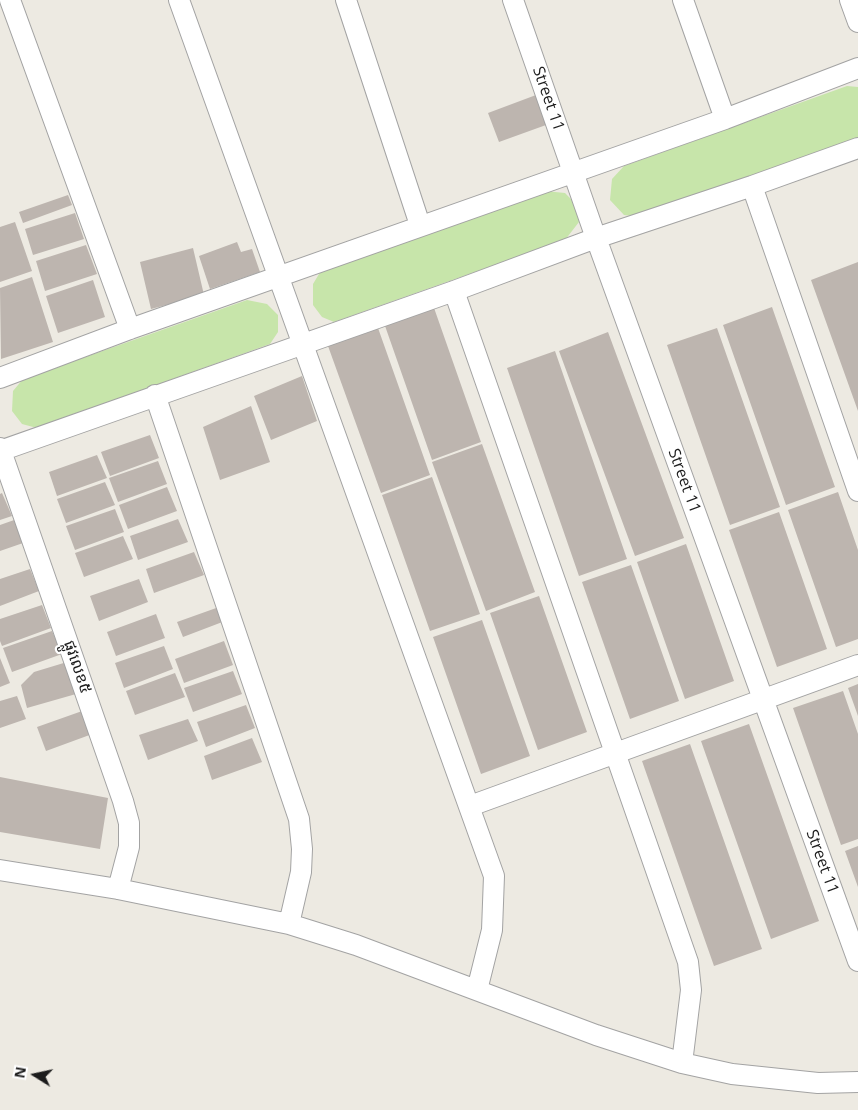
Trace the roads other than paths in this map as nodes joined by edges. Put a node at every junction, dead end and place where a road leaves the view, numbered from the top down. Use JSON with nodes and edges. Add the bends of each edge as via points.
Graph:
{"nodes":[{"id":1,"x":10,"y":0,"type":"edge"},
{"id":2,"x":179,"y":0,"type":"edge"},
{"id":3,"x":346,"y":0,"type":"edge"},
{"id":4,"x":513,"y":0,"type":"edge"},
{"id":5,"x":683,"y":0,"type":"edge"},
{"id":6,"x":850,"y":0,"type":"edge"},
{"id":7,"x":858,"y":22,"type":"edge"},
{"id":8,"x":858,"y":68,"type":"edge"},
{"id":9,"x":725,"y":119,"type":"junction"},
{"id":10,"x":858,"y":148,"type":"edge"},
{"id":11,"x":574,"y":172,"type":"junction"},
{"id":12,"x":752,"y":186,"type":"junction"},
{"id":13,"x":420,"y":225,"type":"junction"},
{"id":14,"x":596,"y":238,"type":"junction"},
{"id":15,"x":278,"y":276,"type":"junction"},
{"id":16,"x":454,"y":291,"type":"junction"},
{"id":17,"x":130,"y":329,"type":"junction"},
{"id":18,"x":303,"y":343,"type":"junction"},
{"id":19,"x":0,"y":378,"type":"edge"},
{"id":20,"x":155,"y":395,"type":"junction"},
{"id":21,"x":0,"y":450,"type":"edge"},
{"id":22,"x":858,"y":491,"type":"edge"},
{"id":23,"x":858,"y":666,"type":"edge"},
{"id":24,"x":764,"y":700,"type":"junction"},
{"id":25,"x":615,"y":754,"type":"junction"},
{"id":26,"x":470,"y":806,"type":"junction"},
{"id":27,"x":0,"y":870,"type":"edge"},
{"id":28,"x":118,"y":889,"type":"junction"},
{"id":29,"x":288,"y":924,"type":"junction"},
{"id":30,"x":858,"y":961,"type":"edge"},
{"id":31,"x":476,"y":990,"type":"junction"},
{"id":32,"x":682,"y":1063,"type":"junction"},
{"id":33,"x":858,"y":1082,"type":"edge"}],
"edges":[{"from":1,"to":17,"type":"street"},
{"from":2,"to":15,"type":"street"},
{"from":3,"to":13,"type":"street"},
{"from":4,"to":11,"type":"street","name":"Street 11"},
{"from":5,"to":9,"type":"street"},
{"from":6,"to":7,"type":"street"},
{"from":8,"to":9,"type":"street"},
{"from":9,"to":11,"type":"street"},
{"from":10,"to":12,"type":"street"},
{"from":11,"to":13,"type":"street"},
{"from":11,"to":14,"type":"street","name":"Street 11"},
{"from":12,"to":14,"type":"street"},
{"from":12,"to":22,"type":"street"},
{"from":13,"to":15,"type":"street"},
{"from":14,"to":16,"type":"street"},
{"from":14,"to":24,"type":"street","name":"Street 11"},
{"from":15,"to":17,"type":"street"},
{"from":15,"to":18,"type":"street"},
{"from":16,"to":18,"type":"street"},
{"from":16,"to":25,"type":"street"},
{"from":17,"to":19,"type":"street"},
{"from":18,"to":20,"type":"street"},
{"from":18,"to":26,"type":"street"},
{"from":20,"to":21,"type":"street"},
{"from":20,"to":29,"type":"street","via":[[299,819],[301,872]]},
{"from":21,"to":28,"type":"street","name":"ផ្លូវលេខ៥","via":[[129,823],[129,847]]},
{"from":23,"to":24,"type":"street"},
{"from":24,"to":25,"type":"street"},
{"from":24,"to":30,"type":"street","name":"Street 11"},
{"from":25,"to":26,"type":"street"},
{"from":25,"to":32,"type":"street","via":[[688,962],[691,990]]},
{"from":26,"to":31,"type":"street","via":[[494,876],[492,930]]},
{"from":27,"to":28,"type":"street"},
{"from":28,"to":29,"type":"street"},
{"from":29,"to":31,"type":"street","via":[[356,945]]},
{"from":31,"to":32,"type":"street"},
{"from":32,"to":33,"type":"street","via":[[732,1074],[818,1083]]}]}
